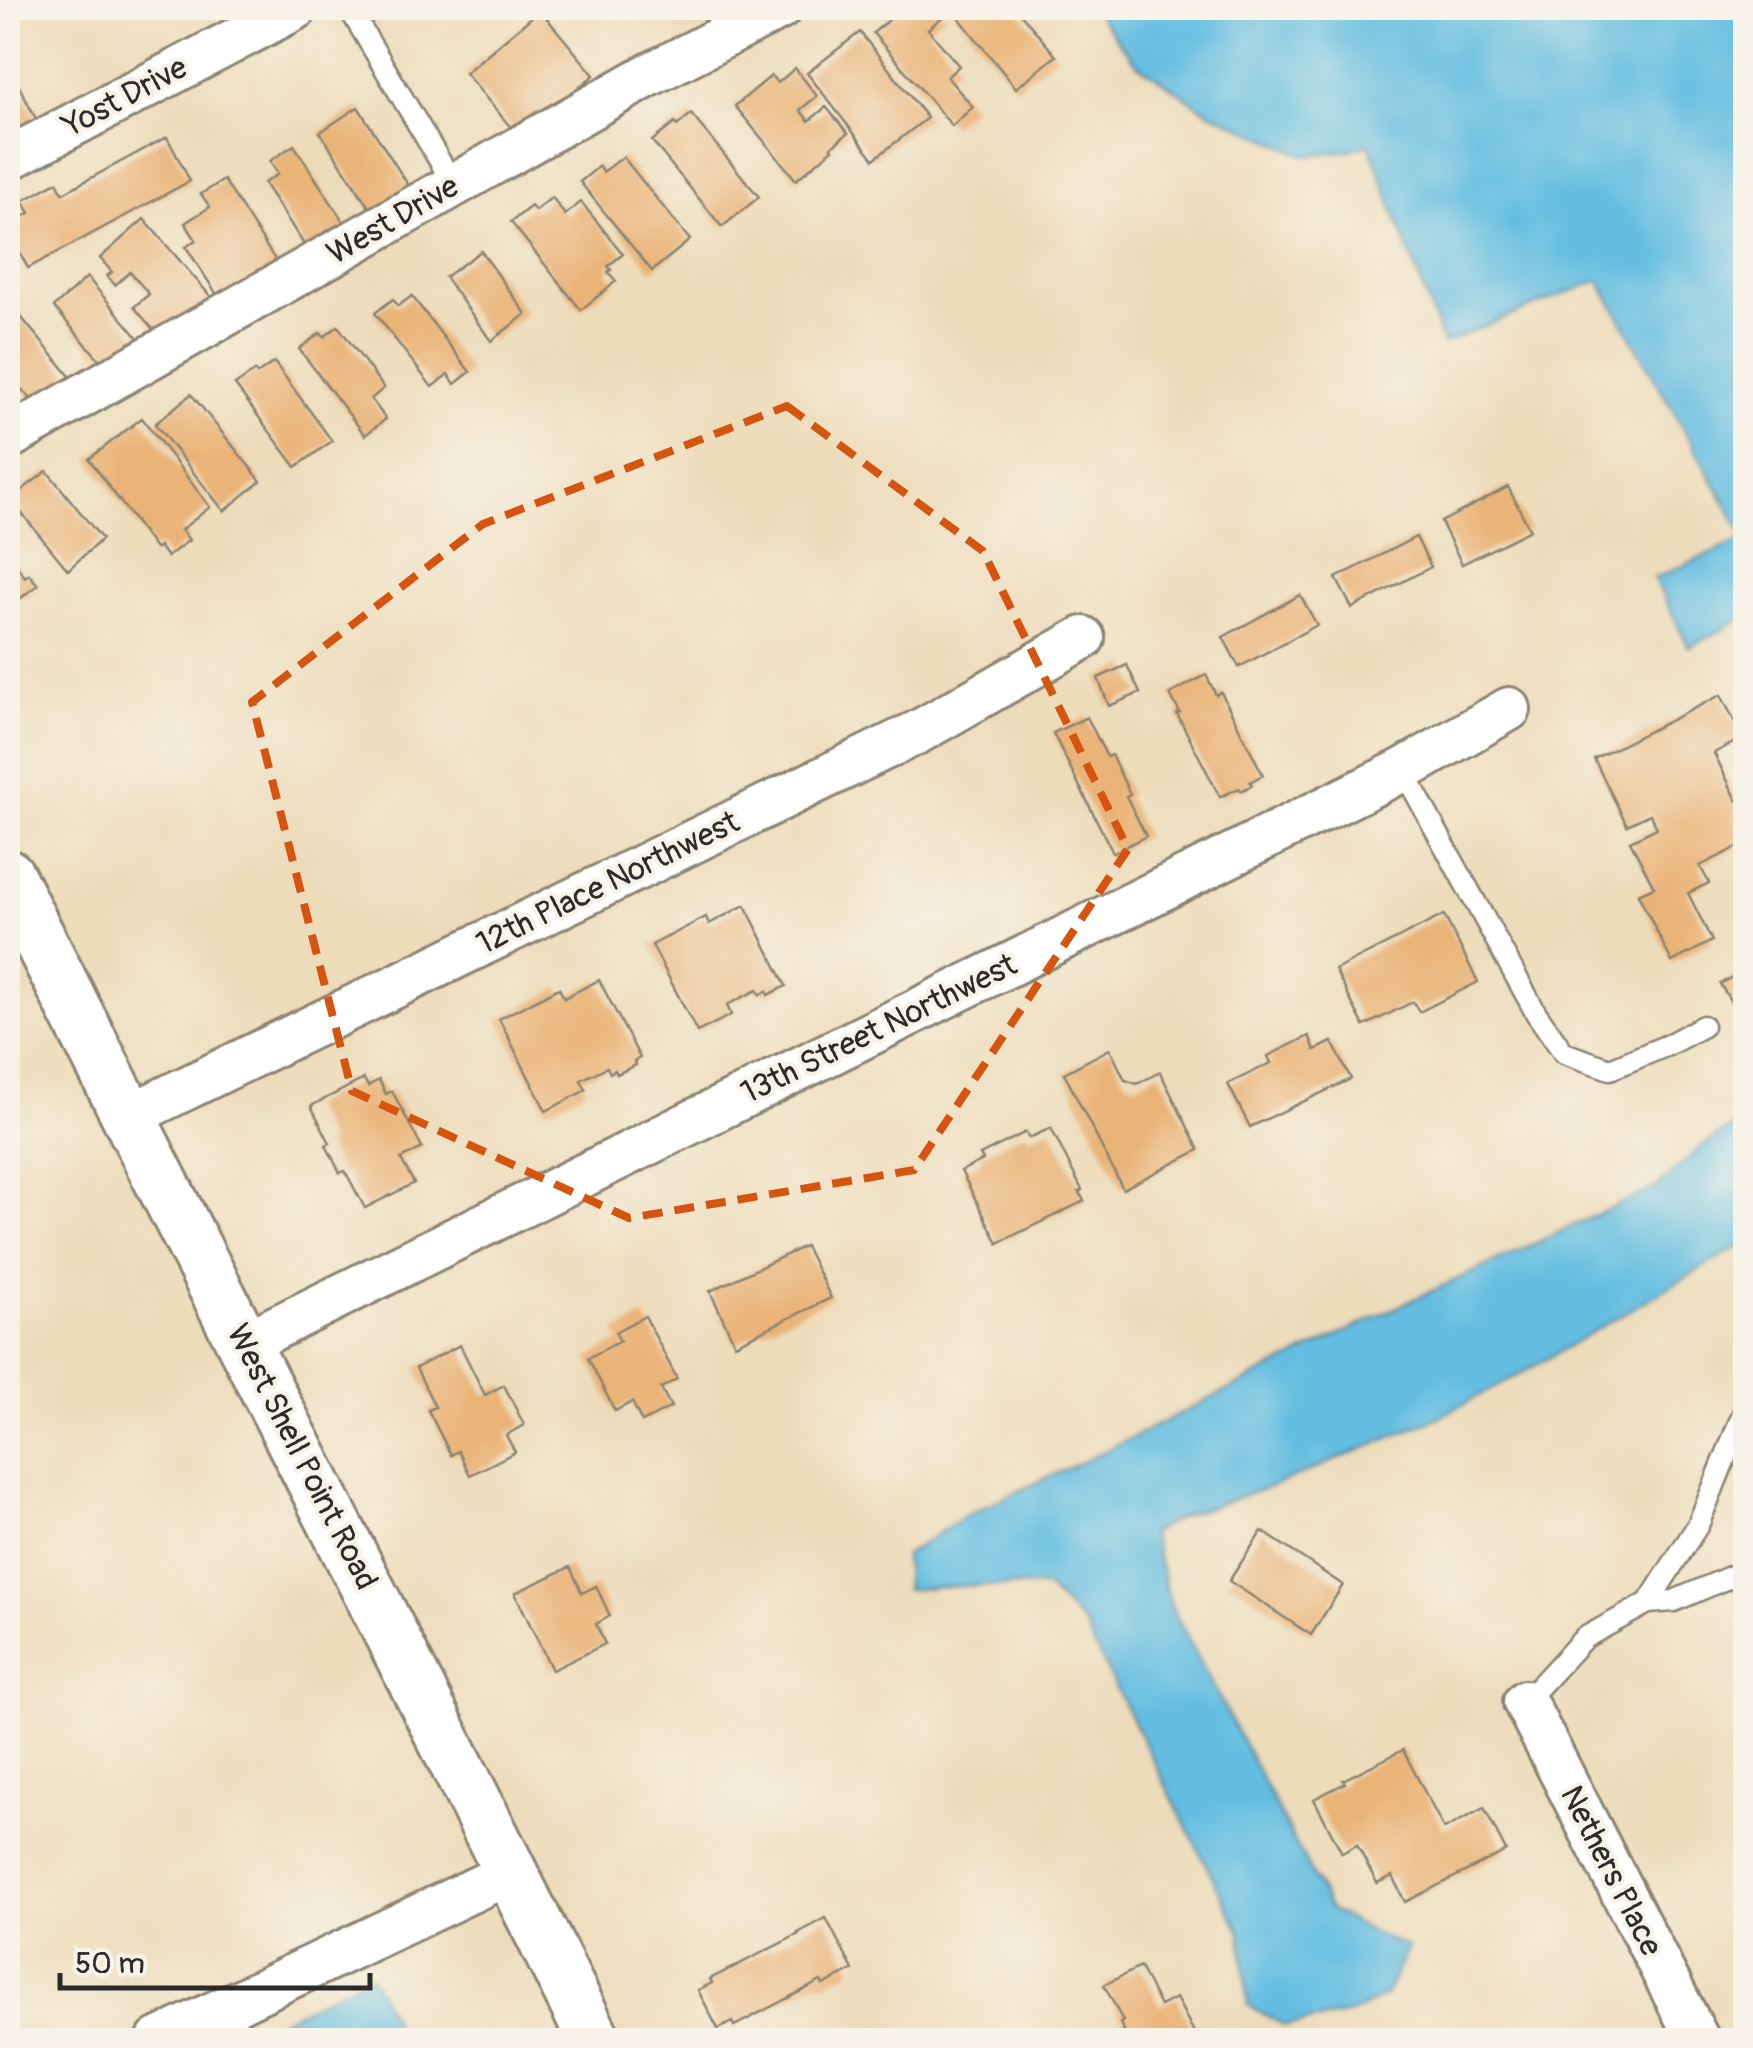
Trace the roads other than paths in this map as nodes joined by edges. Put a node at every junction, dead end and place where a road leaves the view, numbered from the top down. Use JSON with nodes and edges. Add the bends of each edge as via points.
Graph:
{"nodes":[{"id":1,"x":296,"y":8,"type":"edge"},
{"id":2,"x":349,"y":8,"type":"edge"},
{"id":3,"x":780,"y":8,"type":"edge"},
{"id":4,"x":8,"y":160,"type":"edge"},
{"id":5,"x":454,"y":185,"type":"junction"},
{"id":6,"x":8,"y":438,"type":"edge"},
{"id":7,"x":1083,"y":638,"type":"dead end"},
{"id":8,"x":1509,"y":709,"type":"dead end"},
{"id":9,"x":1403,"y":770,"type":"junction"},
{"id":10,"x":8,"y":876,"type":"edge"},
{"id":11,"x":1703,"y":1026,"type":"dead end"},
{"id":12,"x":128,"y":1117,"type":"junction"},
{"id":13,"x":245,"y":1343,"type":"junction"},
{"id":14,"x":1746,"y":1406,"type":"edge"},
{"id":15,"x":1746,"y":1570,"type":"edge"},
{"id":16,"x":1648,"y":1604,"type":"junction"},
{"id":17,"x":1525,"y":1702,"type":"joint"},
{"id":18,"x":511,"y":1872,"type":"junction"},
{"id":19,"x":158,"y":2040,"type":"edge"},
{"id":20,"x":594,"y":2040,"type":"edge"},
{"id":21,"x":1698,"y":2040,"type":"edge"}],
"edges":[{"from":1,"to":4,"type":"street","name":"Yost Drive"},
{"from":2,"to":5,"type":"lane"},
{"from":3,"to":5,"type":"street","name":"West Drive"},
{"from":5,"to":6,"type":"street","name":"West Drive"},
{"from":7,"to":12,"type":"street","name":"12th Place Northwest","via":[[920,731]]},
{"from":8,"to":9,"type":"street","name":"13th Street Northwest"},
{"from":9,"to":11,"type":"lane","via":[[1564,1053],[1610,1068]]},
{"from":9,"to":13,"type":"street","name":"13th Street Northwest"},
{"from":10,"to":12,"type":"street","name":"West Shell Point Road"},
{"from":12,"to":13,"type":"street","name":"West Shell Point Road"},
{"from":13,"to":18,"type":"street","name":"West Shell Point Road"},
{"from":14,"to":16,"type":"lane","via":[[1698,1524]]},
{"from":15,"to":16,"type":"lane","via":[[1674,1601]]},
{"from":16,"to":17,"type":"lane","via":[[1584,1638]]},
{"from":17,"to":21,"type":"street","name":"Nethers Place"},
{"from":18,"to":19,"type":"street"},
{"from":18,"to":20,"type":"street","name":"West Shell Point Road"}]}
